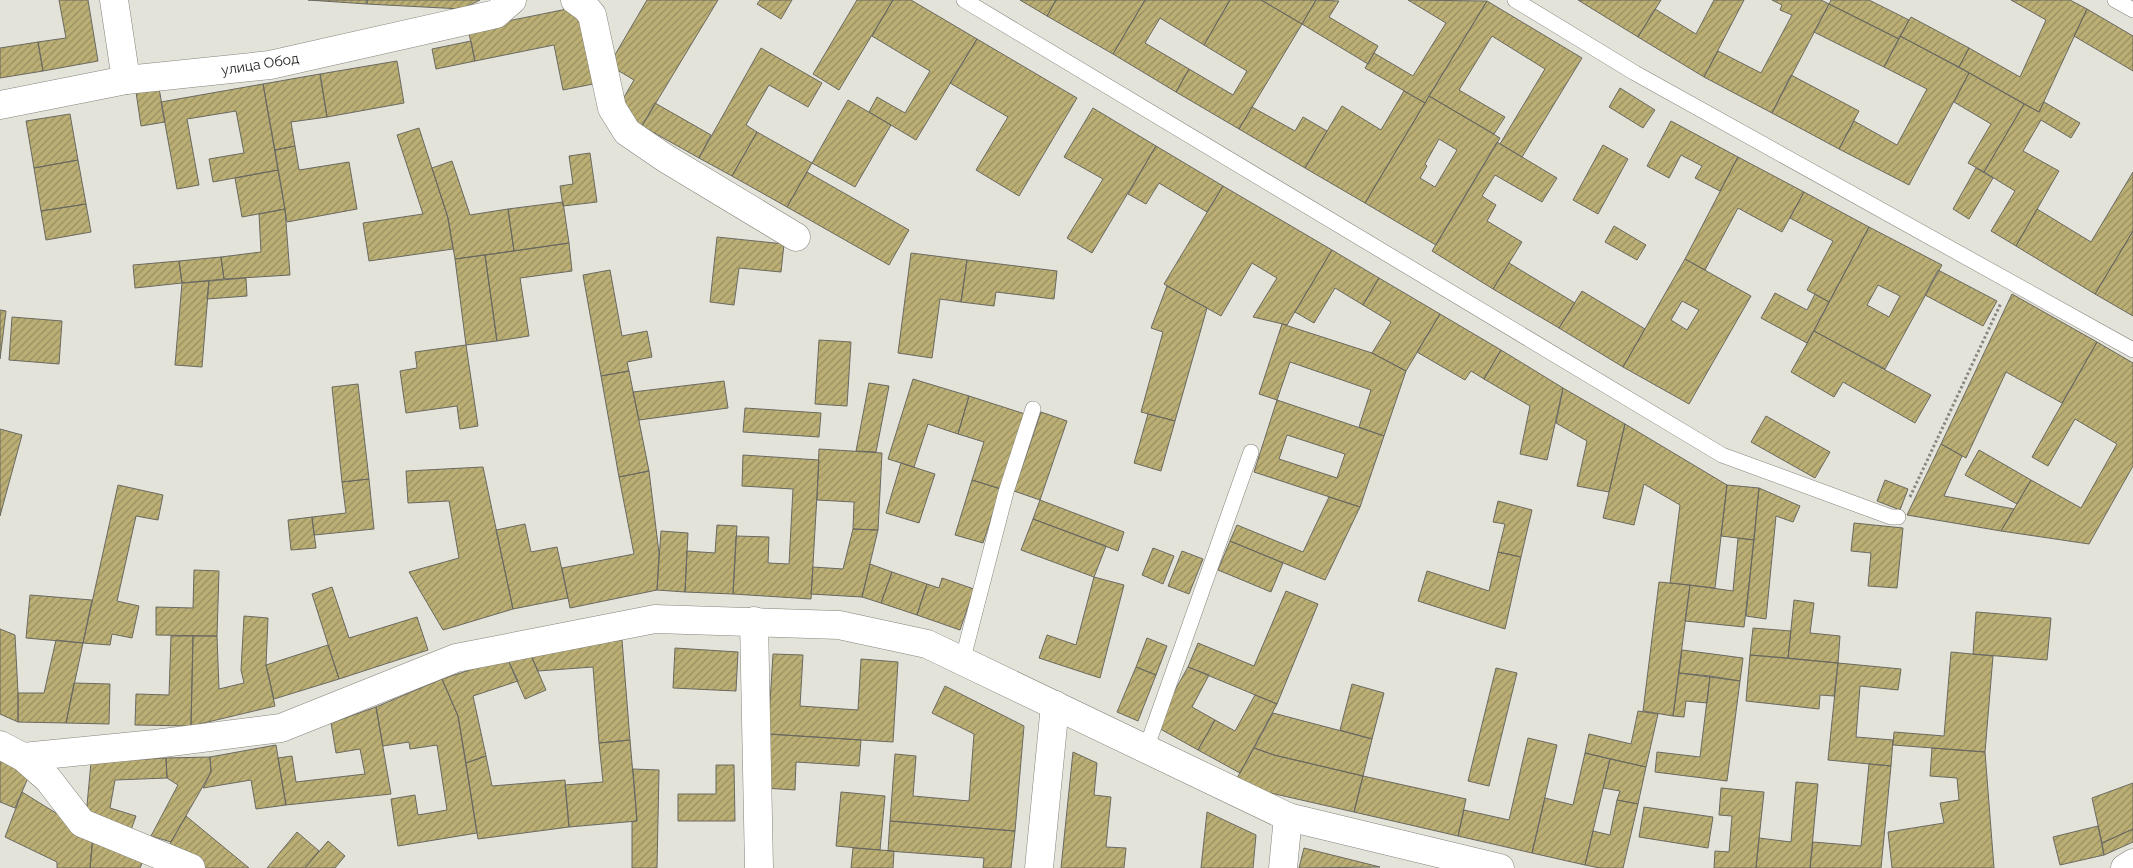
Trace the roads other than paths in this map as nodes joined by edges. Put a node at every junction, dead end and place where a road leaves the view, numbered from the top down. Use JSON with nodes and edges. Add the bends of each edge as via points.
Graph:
{"nodes":[{"id":1,"x":114,"y":0,"type":"edge"},
{"id":2,"x":512,"y":0,"type":"edge"},
{"id":3,"x":575,"y":0,"type":"edge"},
{"id":4,"x":964,"y":0,"type":"edge"},
{"id":5,"x":1515,"y":0,"type":"edge"},
{"id":6,"x":2115,"y":0,"type":"edge"},
{"id":7,"x":2133,"y":10,"type":"edge"},
{"id":8,"x":126,"y":80,"type":"junction"},
{"id":9,"x":0,"y":105,"type":"edge"},
{"id":10,"x":796,"y":237,"type":"dead end"},
{"id":11,"x":2133,"y":350,"type":"edge"},
{"id":12,"x":1033,"y":409,"type":"dead end"},
{"id":13,"x":1251,"y":452,"type":"dead end"},
{"id":14,"x":1898,"y":517,"type":"road end"},
{"id":15,"x":754,"y":621,"type":"junction"},
{"id":16,"x":962,"y":662,"type":"junction"},
{"id":17,"x":1055,"y":705,"type":"junction"},
{"id":18,"x":1146,"y":749,"type":"junction"},
{"id":19,"x":12,"y":751,"type":"edge"},
{"id":20,"x":1288,"y":817,"type":"junction"},
{"id":21,"x":2133,"y":863,"type":"edge"},
{"id":22,"x":191,"y":868,"type":"edge"},
{"id":23,"x":759,"y":868,"type":"edge"},
{"id":24,"x":1039,"y":868,"type":"edge"},
{"id":25,"x":1282,"y":868,"type":"edge"},
{"id":26,"x":1500,"y":868,"type":"edge"},
{"id":27,"x":2125,"y":868,"type":"edge"}],
"edges":[{"from":1,"to":8,"type":"street"},
{"from":2,"to":8,"type":"street","name":"улица Обод","via":[[496,14],[270,64]]},
{"from":3,"to":10,"type":"street","via":[[592,15],[612,108],[627,132]]},
{"from":4,"to":14,"type":"lane","via":[[1722,455],[1890,517]]},
{"from":5,"to":11,"type":"lane","via":[[1635,73]]},
{"from":6,"to":7,"type":"lane"},
{"from":8,"to":9,"type":"street","name":"улица Обод"},
{"from":12,"to":16,"type":"lane","via":[[1006,492]]},
{"from":13,"to":18,"type":"lane"},
{"from":15,"to":16,"type":"street","via":[[838,625],[927,644]]},
{"from":15,"to":19,"type":"street","via":[[655,619],[456,658],[282,728],[156,744]]},
{"from":15,"to":23,"type":"street"},
{"from":16,"to":17,"type":"street"},
{"from":17,"to":18,"type":"street"},
{"from":17,"to":24,"type":"street"},
{"from":18,"to":20,"type":"street"},
{"from":19,"to":22,"type":"street","via":[[48,779],[82,822]]},
{"from":20,"to":25,"type":"street"},
{"from":20,"to":26,"type":"street"},
{"from":21,"to":27,"type":"street"}]}
